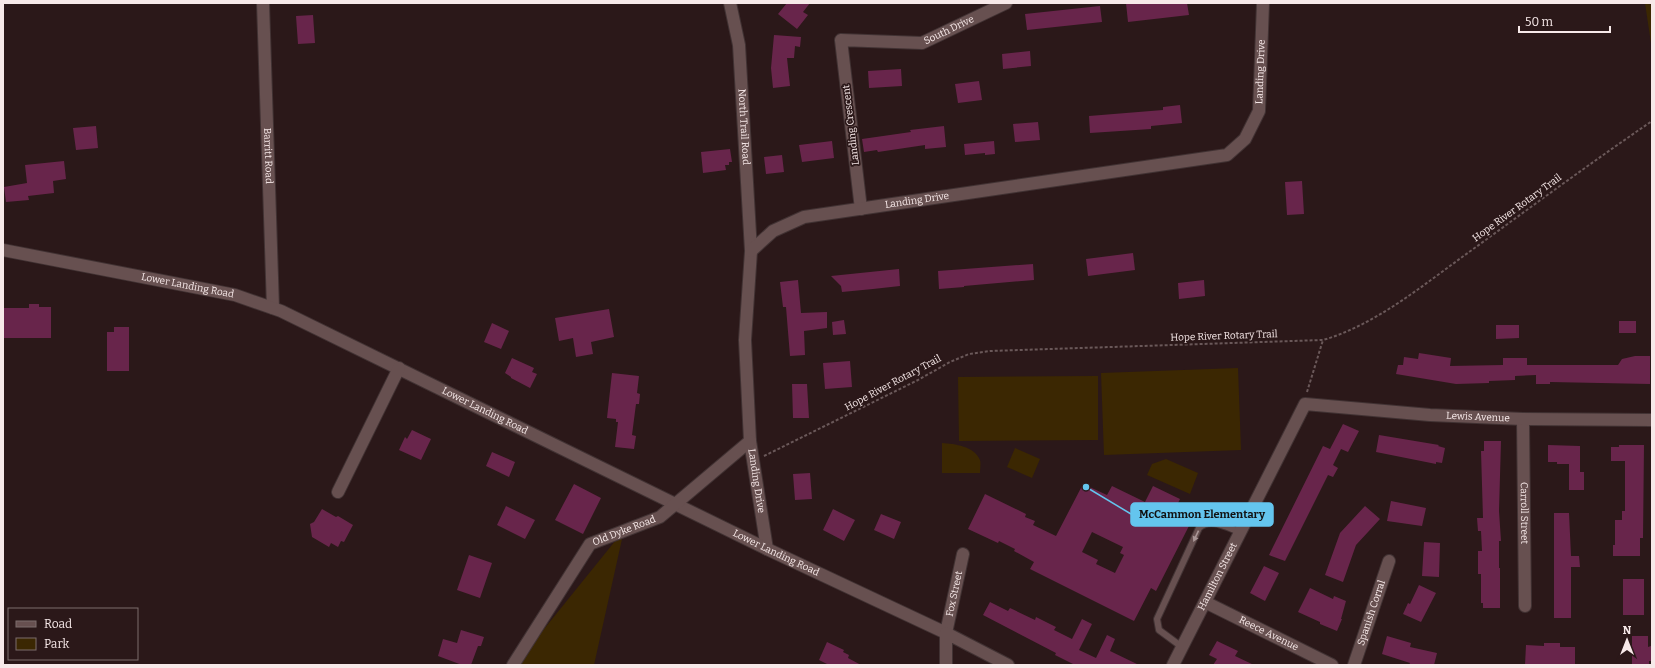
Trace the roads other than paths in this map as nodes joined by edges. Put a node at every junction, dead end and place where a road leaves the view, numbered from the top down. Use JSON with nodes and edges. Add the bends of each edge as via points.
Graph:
{"nodes":[{"id":1,"x":263,"y":3,"type":"edge"},
{"id":2,"x":730,"y":3,"type":"edge"},
{"id":3,"x":1006,"y":3,"type":"edge"},
{"id":4,"x":1263,"y":3,"type":"edge"},
{"id":5,"x":841,"y":40,"type":"joint"},
{"id":6,"x":861,"y":209,"type":"junction"},
{"id":7,"x":3,"y":250,"type":"edge"},
{"id":8,"x":751,"y":251,"type":"junction"},
{"id":9,"x":273,"y":308,"type":"junction"},
{"id":10,"x":399,"y":368,"type":"junction"},
{"id":11,"x":1305,"y":404,"type":"joint"},
{"id":12,"x":1523,"y":419,"type":"junction"},
{"id":13,"x":1652,"y":420,"type":"edge"},
{"id":14,"x":750,"y":441,"type":"junction"},
{"id":15,"x":338,"y":492,"type":"dead end"},
{"id":16,"x":675,"y":503,"type":"junction"},
{"id":17,"x":1240,"y":532,"type":"junction"},
{"id":18,"x":767,"y":548,"type":"junction"},
{"id":19,"x":962,"y":554,"type":"dead end"},
{"id":20,"x":1389,"y":561,"type":"dead end"},
{"id":21,"x":1205,"y":602,"type":"junction"},
{"id":22,"x":1525,"y":606,"type":"dead end"},
{"id":23,"x":946,"y":633,"type":"junction"},
{"id":24,"x":1182,"y":647,"type":"junction"},
{"id":25,"x":513,"y":665,"type":"edge"},
{"id":26,"x":946,"y":665,"type":"edge"},
{"id":27,"x":1008,"y":665,"type":"edge"},
{"id":28,"x":1173,"y":665,"type":"edge"},
{"id":29,"x":1332,"y":665,"type":"edge"},
{"id":30,"x":1354,"y":665,"type":"edge"}],
"edges":[{"from":1,"to":9,"type":"street","name":"Barritt Road"},
{"from":2,"to":8,"type":"street","name":"North Trail Road","via":[[739,45]]},
{"from":3,"to":5,"type":"street","name":"South Drive","via":[[922,43]]},
{"from":4,"to":6,"type":"street","name":"Landing Drive","via":[[1259,111],[1245,139],[1227,155]]},
{"from":5,"to":6,"type":"street","name":"Landing Crescent"},
{"from":6,"to":8,"type":"street","name":"Landing Drive","via":[[804,217],[773,231]]},
{"from":7,"to":9,"type":"street","name":"Lower Landing Road","via":[[235,295]]},
{"from":8,"to":14,"type":"street","name":"Landing Drive","via":[[745,340]]},
{"from":9,"to":10,"type":"street","name":"Lower Landing Road"},
{"from":10,"to":15,"type":"street"},
{"from":10,"to":16,"type":"street","name":"Lower Landing Road"},
{"from":11,"to":12,"type":"street","name":"Lewis Avenue","via":[[1430,415]]},
{"from":11,"to":17,"type":"street","name":"Hamilton Street"},
{"from":12,"to":13,"type":"street","name":"Lewis Avenue"},
{"from":12,"to":22,"type":"street","name":"Carroll Street"},
{"from":14,"to":16,"type":"street","name":"Old Dyke Road"},
{"from":14,"to":18,"type":"street","name":"Landing Drive"},
{"from":16,"to":18,"type":"street","name":"Lower Landing Road"},
{"from":16,"to":25,"type":"street","name":"Old Dyke Road","via":[[660,516],[590,544]]},
{"from":17,"to":21,"type":"street","name":"Hamilton Street"},
{"from":17,"to":24,"type":"lane","one_way":true,"via":[[1211,523],[1199,528],[1157,619],[1159,630]]},
{"from":18,"to":23,"type":"street","name":"Lower Landing Road"},
{"from":19,"to":23,"type":"street","name":"Fox Street"},
{"from":20,"to":30,"type":"street","name":"Spanish Corral"},
{"from":21,"to":24,"type":"street","name":"Hamilton Street"},
{"from":21,"to":29,"type":"street","name":"Reece Avenue"},
{"from":23,"to":26,"type":"street","name":"Fox Street"},
{"from":23,"to":27,"type":"street","name":"Lower Landing Road"},
{"from":24,"to":28,"type":"street","name":"Hamilton Street"}]}
